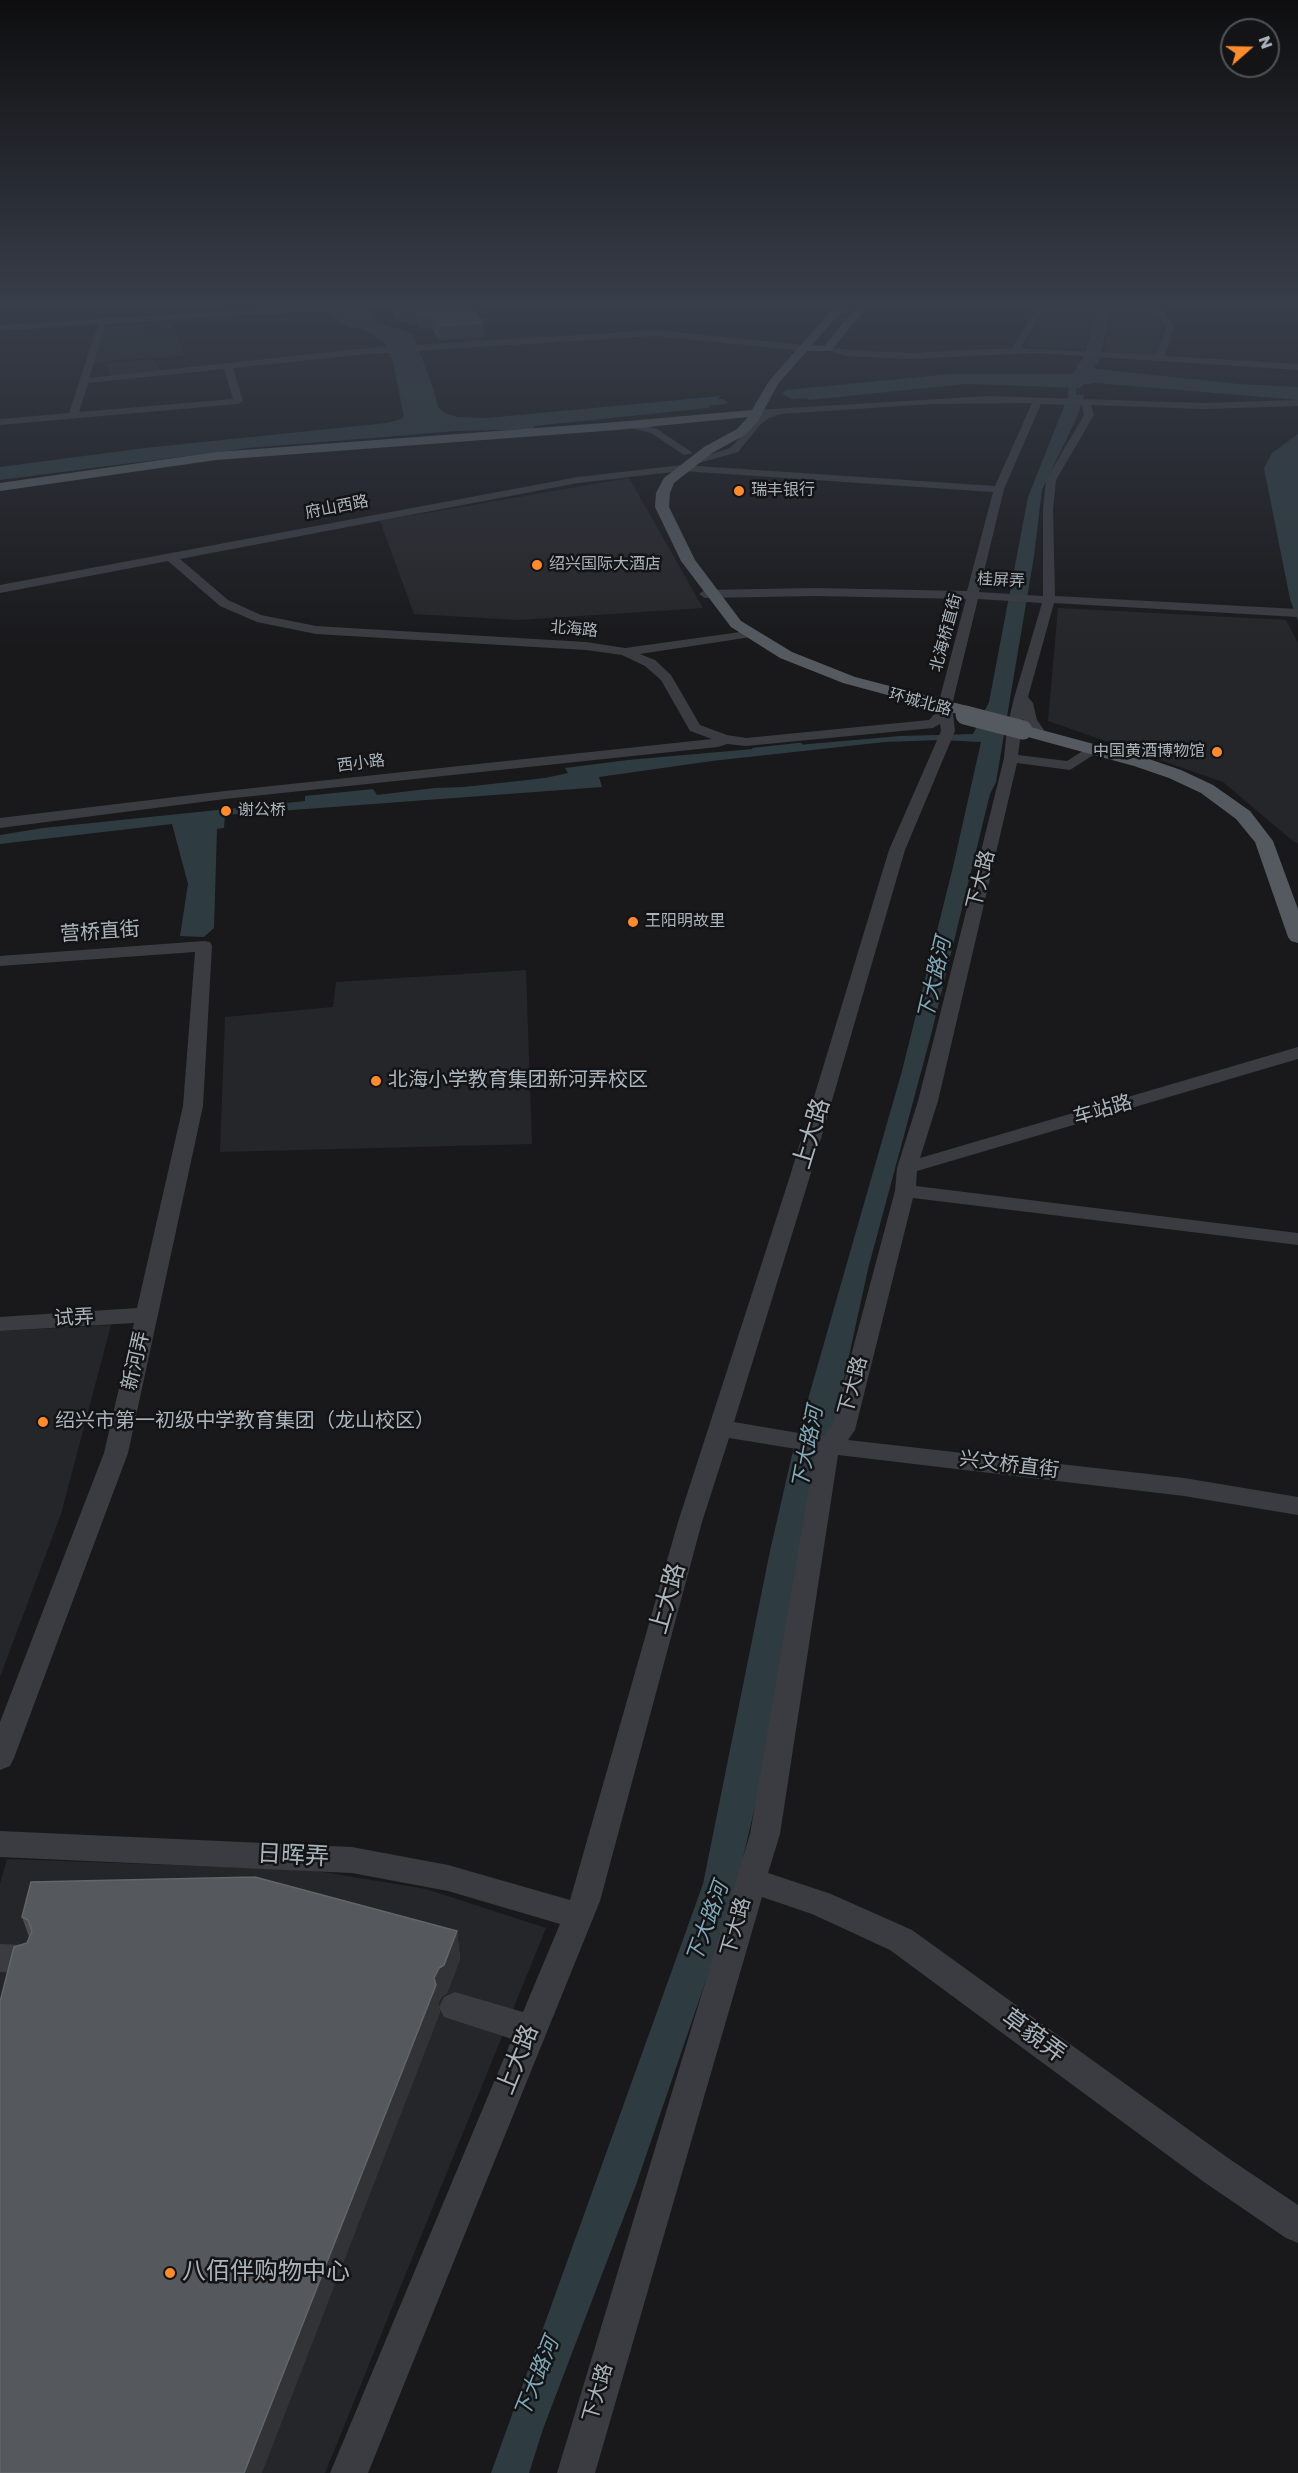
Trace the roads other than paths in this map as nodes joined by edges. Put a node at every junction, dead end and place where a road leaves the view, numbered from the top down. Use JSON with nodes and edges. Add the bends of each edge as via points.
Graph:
{"nodes":[{"id":1,"x":27,"y":419,"type":"edge"},
{"id":2,"x":664,"y":419,"type":"edge"},
{"id":3,"x":728,"y":419,"type":"edge"},
{"id":4,"x":753,"y":419,"type":"edge"},
{"id":5,"x":763,"y":419,"type":"edge"},
{"id":6,"x":1029,"y":419,"type":"edge"},
{"id":7,"x":1086,"y":419,"type":"edge"},
{"id":8,"x":0,"y":422,"type":"edge"},
{"id":9,"x":630,"y":425,"type":"junction"},
{"id":10,"x":687,"y":461,"type":"junction"},
{"id":11,"x":663,"y":470,"type":"junction"},
{"id":12,"x":0,"y":487,"type":"edge"},
{"id":13,"x":999,"y":489,"type":"junction"},
{"id":14,"x":170,"y":556,"type":"junction"},
{"id":15,"x":0,"y":590,"type":"edge"},
{"id":16,"x":709,"y":594,"type":"junction"},
{"id":17,"x":974,"y":596,"type":"junction"},
{"id":18,"x":1038,"y":599,"type":"junction"},
{"id":19,"x":1297,"y":613,"type":"edge"},
{"id":20,"x":747,"y":634,"type":"junction"},
{"id":21,"x":625,"y":652,"type":"junction"},
{"id":22,"x":1021,"y":698,"type":"junction"},
{"id":23,"x":946,"y":708,"type":"junction"},
{"id":24,"x":1028,"y":729,"type":"junction"},
{"id":25,"x":724,"y":739,"type":"junction"},
{"id":26,"x":1094,"y":750,"type":"junction"},
{"id":27,"x":1011,"y":759,"type":"junction"},
{"id":28,"x":0,"y":823,"type":"edge"},
{"id":29,"x":1298,"y":908,"type":"edge"},
{"id":30,"x":1298,"y":937,"type":"edge"},
{"id":31,"x":204,"y":946,"type":"joint"},
{"id":32,"x":0,"y":961,"type":"edge"},
{"id":33,"x":1298,"y":1053,"type":"edge"},
{"id":34,"x":906,"y":1180,"type":"junction"},
{"id":35,"x":1298,"y":1239,"type":"edge"},
{"id":36,"x":147,"y":1315,"type":"junction"},
{"id":37,"x":0,"y":1324,"type":"edge"},
{"id":38,"x":720,"y":1428,"type":"junction"},
{"id":39,"x":825,"y":1445,"type":"junction"},
{"id":40,"x":1298,"y":1506,"type":"edge"},
{"id":41,"x":0,"y":1758,"type":"edge"},
{"id":42,"x":0,"y":1844,"type":"edge"},
{"id":43,"x":751,"y":1880,"type":"junction"},
{"id":44,"x":578,"y":1916,"type":"junction"},
{"id":45,"x":455,"y":2007,"type":"dead end"},
{"id":46,"x":532,"y":2030,"type":"junction"},
{"id":47,"x":1298,"y":2226,"type":"edge"},
{"id":48,"x":349,"y":2473,"type":"edge"},
{"id":49,"x":576,"y":2473,"type":"edge"}],
"edges":[{"from":1,"to":8,"type":"street"},
{"from":2,"to":9,"type":"main road"},
{"from":3,"to":10,"type":"main road","name":"环城北路"},
{"from":4,"to":10,"type":"main road","name":"环城北路","via":[[741,432]]},
{"from":5,"to":10,"type":"street","via":[[734,450]]},
{"from":6,"to":13,"type":"street","name":"北海桥直街"},
{"from":7,"to":18,"type":"street","name":"下大路","via":[[1051,480]]},
{"from":9,"to":10,"type":"street","via":[[654,431]]},
{"from":9,"to":12,"type":"main road","via":[[216,456]]},
{"from":10,"to":11,"type":"main road","name":"环城北路"},
{"from":10,"to":13,"type":"street"},
{"from":10,"to":16,"type":"main road","name":"环城北路","via":[[669,481],[663,507],[688,561]]},
{"from":11,"to":14,"type":"street","name":"府山西路","via":[[578,480]]},
{"from":11,"to":16,"type":"main road","name":"环城北路","via":[[652,492],[655,510],[679,561]]},
{"from":13,"to":17,"type":"street","name":"北海桥直街"},
{"from":14,"to":15,"type":"street","name":"府山西路"},
{"from":14,"to":21,"type":"street","name":"北海路","via":[[224,603],[257,618],[316,630],[586,646]]},
{"from":16,"to":17,"type":"street","name":"桂屏弄"},
{"from":16,"to":20,"type":"main road","name":"环城北路","via":[[731,626]]},
{"from":17,"to":18,"type":"street","name":"桂屏弄"},
{"from":17,"to":23,"type":"street","name":"北海桥直街"},
{"from":18,"to":19,"type":"street","name":"桂屏弄"},
{"from":18,"to":22,"type":"street","name":"下大路"},
{"from":20,"to":21,"type":"street"},
{"from":20,"to":23,"type":"main road","name":"环城北路","via":[[780,656],[845,683]]},
{"from":21,"to":25,"type":"street","name":"北海路","via":[[650,663],[666,678],[695,728]]},
{"from":22,"to":24,"type":"street","via":[[1030,720]]},
{"from":22,"to":27,"type":"street","name":"下大路"},
{"from":23,"to":24,"type":"main road","name":"环城北路","bridge":true},
{"from":23,"to":25,"type":"street","name":"北海路","via":[[933,724],[746,742]]},
{"from":23,"to":38,"type":"street","name":"上大路","via":[[946,736],[897,850],[804,1165]]},
{"from":24,"to":26,"type":"main road","name":"环城北路"},
{"from":24,"to":29,"type":"main road","name":"环城北路","via":[[1149,760],[1212,787],[1251,814],[1272,841]]},
{"from":25,"to":28,"type":"street","name":"西小路","via":[[718,743]]},
{"from":26,"to":27,"type":"street","via":[[1070,766]]},
{"from":26,"to":30,"type":"main road","name":"环城北路","via":[[1175,774],[1207,789],[1243,814],[1264,841]]},
{"from":27,"to":34,"type":"street","name":"下大路"},
{"from":31,"to":32,"type":"street","name":"营桥直街"},
{"from":31,"to":36,"type":"street","name":"新河弄","via":[[193,1106]]},
{"from":33,"to":34,"type":"street","name":"车站路"},
{"from":34,"to":35,"type":"street"},
{"from":34,"to":39,"type":"street","name":"下大路","via":[[843,1430]]},
{"from":36,"to":37,"type":"street","name":"试弄"},
{"from":36,"to":41,"type":"street","name":"新河弄","via":[[116,1453]]},
{"from":38,"to":39,"type":"street","name":"兴文桥直街"},
{"from":38,"to":44,"type":"street","name":"上大路"},
{"from":39,"to":40,"type":"street","name":"兴文桥直街","via":[[1184,1487]]},
{"from":39,"to":43,"type":"street","name":"下大路","via":[[765,1834]]},
{"from":42,"to":44,"type":"street","name":"日晖弄","via":[[352,1860],[448,1878]]},
{"from":43,"to":47,"type":"street","name":"草藐弄","via":[[820,1903],[901,1940]]},
{"from":43,"to":49,"type":"street","name":"下大路"},
{"from":44,"to":46,"type":"street","name":"上大路"},
{"from":45,"to":46,"type":"street"},
{"from":46,"to":48,"type":"street","name":"上大路"}]}
